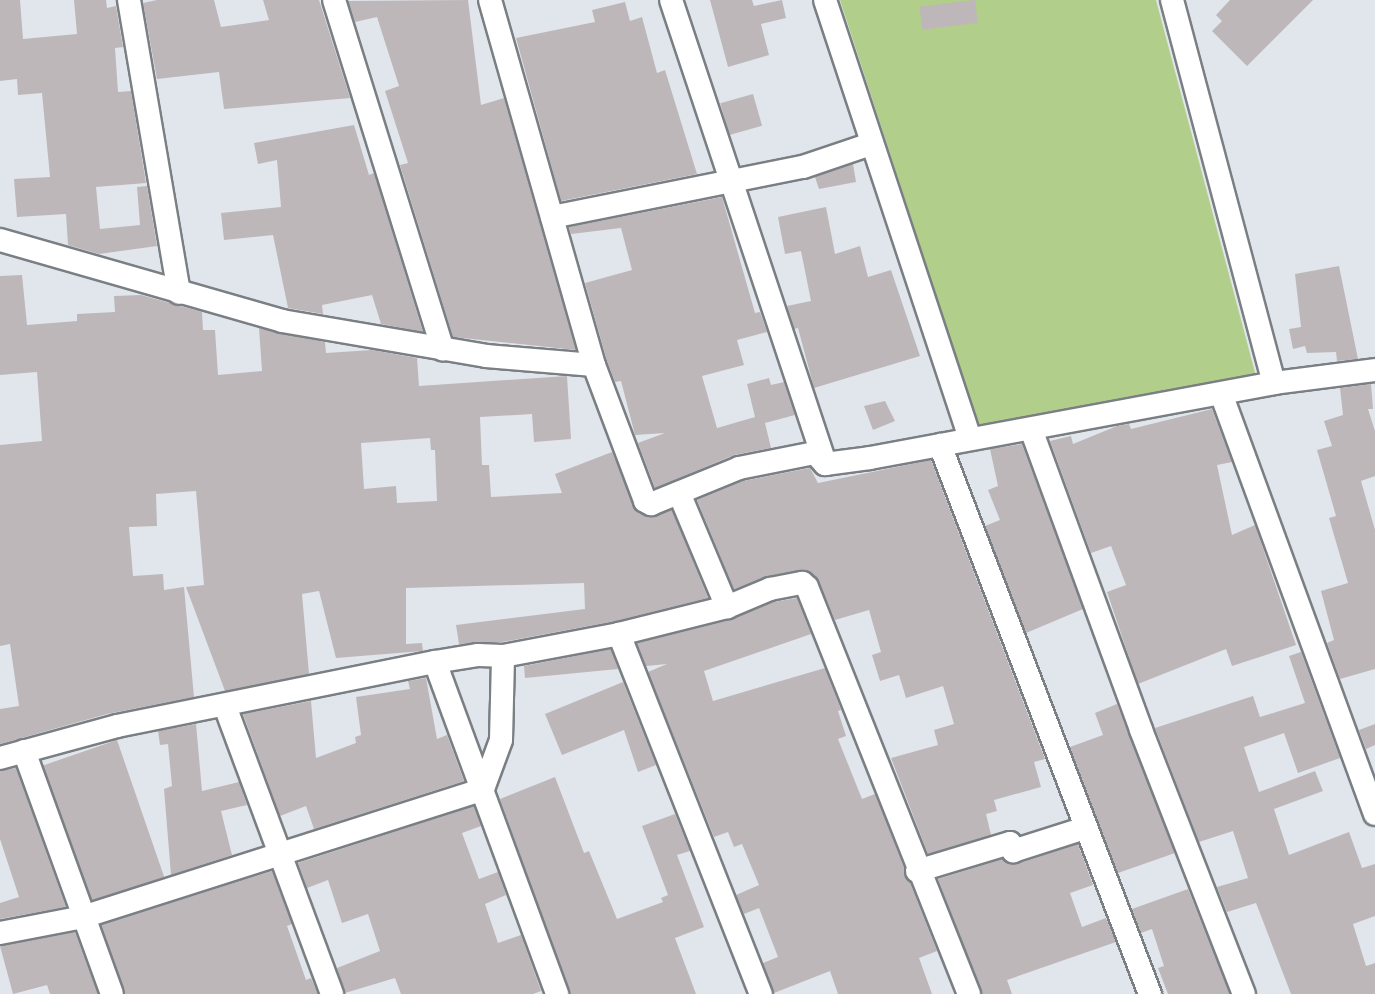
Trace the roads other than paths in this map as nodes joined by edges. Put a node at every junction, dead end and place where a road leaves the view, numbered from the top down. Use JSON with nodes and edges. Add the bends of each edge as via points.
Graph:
{"nodes":[{"id":1,"x":129,"y":0,"type":"edge"},
{"id":2,"x":334,"y":0,"type":"edge"},
{"id":3,"x":490,"y":0,"type":"edge"},
{"id":4,"x":671,"y":0,"type":"edge"},
{"id":5,"x":825,"y":0,"type":"edge"},
{"id":6,"x":1172,"y":0,"type":"edge"},
{"id":7,"x":871,"y":144,"type":"junction"},
{"id":8,"x":730,"y":181,"type":"junction"},
{"id":9,"x":552,"y":217,"type":"junction"},
{"id":10,"x":0,"y":240,"type":"edge"},
{"id":11,"x":179,"y":293,"type":"junction"},
{"id":12,"x":443,"y":349,"type":"junction"},
{"id":13,"x":594,"y":365,"type":"junction"},
{"id":14,"x":1375,"y":370,"type":"edge"},
{"id":15,"x":1274,"y":383,"type":"junction"},
{"id":16,"x":1222,"y":396,"type":"junction"},
{"id":17,"x":1031,"y":429,"type":"junction"},
{"id":18,"x":970,"y":439,"type":"junction"},
{"id":19,"x":940,"y":445,"type":"junction"},
{"id":20,"x":825,"y":464,"type":"junction"},
{"id":21,"x":679,"y":493,"type":"junction"},
{"id":22,"x":727,"y":607,"type":"junction"},
{"id":23,"x":619,"y":634,"type":"junction"},
{"id":24,"x":503,"y":656,"type":"junction"},
{"id":25,"x":435,"y":662,"type":"junction"},
{"id":26,"x":225,"y":706,"type":"junction"},
{"id":27,"x":24,"y":752,"type":"junction"},
{"id":28,"x":0,"y":758,"type":"edge"},
{"id":29,"x":483,"y":789,"type":"junction"},
{"id":30,"x":1375,"y":814,"type":"edge"},
{"id":31,"x":1085,"y":828,"type":"junction"},
{"id":32,"x":282,"y":856,"type":"junction"},
{"id":33,"x":917,"y":871,"type":"junction"},
{"id":34,"x":83,"y":917,"type":"junction"},
{"id":35,"x":0,"y":933,"type":"edge"},
{"id":36,"x":112,"y":994,"type":"edge"},
{"id":37,"x":332,"y":994,"type":"edge"},
{"id":38,"x":557,"y":994,"type":"edge"},
{"id":39,"x":760,"y":994,"type":"edge"},
{"id":40,"x":969,"y":994,"type":"edge"},
{"id":41,"x":1150,"y":994,"type":"edge"},
{"id":42,"x":1244,"y":994,"type":"edge"}],
"edges":[{"from":1,"to":11,"type":"street"},
{"from":2,"to":12,"type":"street"},
{"from":3,"to":9,"type":"street"},
{"from":4,"to":8,"type":"street"},
{"from":5,"to":7,"type":"street"},
{"from":6,"to":15,"type":"street"},
{"from":7,"to":8,"type":"street","via":[[803,167]]},
{"from":7,"to":18,"type":"street"},
{"from":8,"to":9,"type":"street","via":[[628,205]]},
{"from":8,"to":20,"type":"street"},
{"from":9,"to":13,"type":"street"},
{"from":10,"to":11,"type":"street"},
{"from":11,"to":12,"type":"street","via":[[282,321]]},
{"from":12,"to":13,"type":"street","via":[[540,363]]},
{"from":13,"to":21,"type":"street","via":[[645,501],[658,504]]},
{"from":14,"to":15,"type":"street"},
{"from":15,"to":16,"type":"street"},
{"from":16,"to":17,"type":"street"},
{"from":16,"to":30,"type":"street"},
{"from":17,"to":18,"type":"street"},
{"from":17,"to":42,"type":"street","via":[[1141,730]]},
{"from":18,"to":19,"type":"street"},
{"from":19,"to":20,"type":"street"},
{"from":19,"to":31,"type":"street"},
{"from":20,"to":21,"type":"street","via":[[815,453],[739,468]]},
{"from":21,"to":22,"type":"street"},
{"from":22,"to":23,"type":"street"},
{"from":22,"to":33,"type":"street","via":[[792,583],[807,587]]},
{"from":23,"to":24,"type":"street"},
{"from":23,"to":39,"type":"street"},
{"from":24,"to":25,"type":"street","via":[[478,655]]},
{"from":24,"to":29,"type":"street","via":[[501,740]]},
{"from":25,"to":26,"type":"street"},
{"from":25,"to":29,"type":"street"},
{"from":26,"to":27,"type":"street","via":[[117,726]]},
{"from":26,"to":32,"type":"street"},
{"from":27,"to":28,"type":"street"},
{"from":27,"to":34,"type":"street"},
{"from":29,"to":32,"type":"street"},
{"from":29,"to":38,"type":"street"},
{"from":31,"to":33,"type":"street","via":[[1013,851],[1010,843]]},
{"from":31,"to":41,"type":"street"},
{"from":32,"to":34,"type":"street"},
{"from":32,"to":37,"type":"street"},
{"from":33,"to":40,"type":"street","via":[[931,896]]},
{"from":34,"to":35,"type":"street"},
{"from":34,"to":36,"type":"street"}]}
